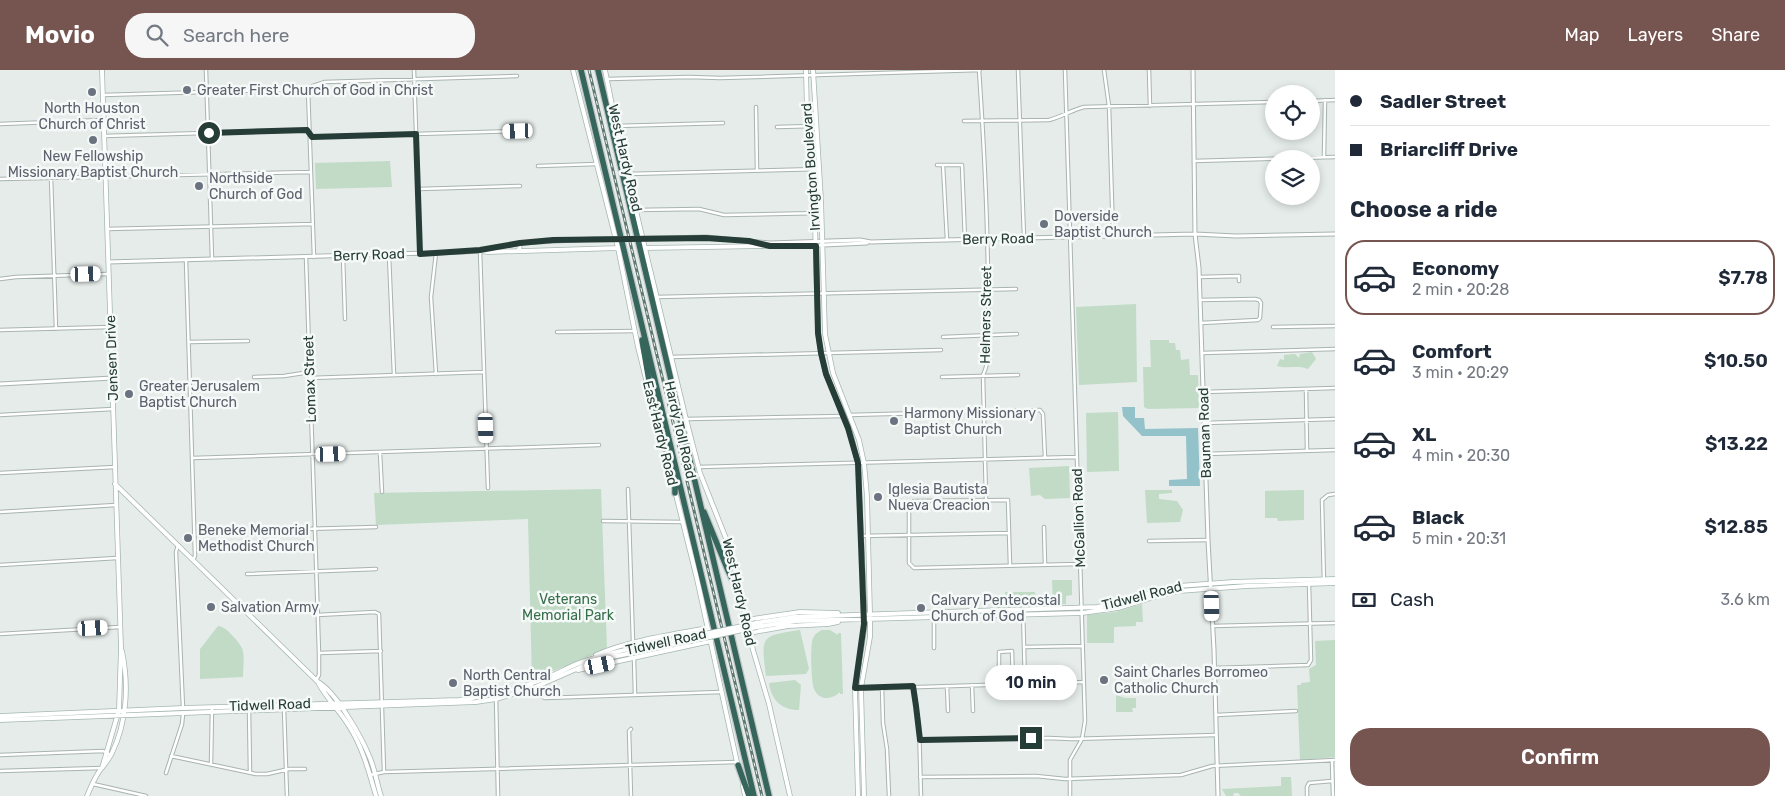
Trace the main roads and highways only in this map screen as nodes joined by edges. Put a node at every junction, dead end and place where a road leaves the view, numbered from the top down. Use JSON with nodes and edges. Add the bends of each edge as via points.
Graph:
{"nodes":[{"id":1,"x":102,"y":70,"type":"edge"},
{"id":2,"x":573,"y":70,"type":"edge"},
{"id":3,"x":580,"y":70,"type":"edge"},
{"id":4,"x":599,"y":70,"type":"edge"},
{"id":5,"x":605,"y":70,"type":"edge"},
{"id":6,"x":806,"y":70,"type":"edge"},
{"id":7,"x":813,"y":70,"type":"edge"},
{"id":8,"x":613,"y":125,"type":"junction"},
{"id":9,"x":811,"y":152,"type":"junction"},
{"id":10,"x":818,"y":160,"type":"junction"},
{"id":11,"x":724,"y":239,"type":"road end"},
{"id":12,"x":520,"y":243,"type":"road end"},
{"id":13,"x":723,"y":246,"type":"junction"},
{"id":14,"x":770,"y":246,"type":"road end"},
{"id":15,"x":618,"y":248,"type":"junction"},
{"id":16,"x":645,"y":248,"type":"junction"},
{"id":17,"x":480,"y":250,"type":"road end"},
{"id":18,"x":519,"y":251,"type":"junction"},
{"id":19,"x":635,"y":294,"type":"junction"},
{"id":20,"x":115,"y":484,"type":"junction"},
{"id":21,"x":675,"y":493,"type":"junction"},
{"id":22,"x":697,"y":493,"type":"junction"},
{"id":23,"x":128,"y":496,"type":"junction"},
{"id":24,"x":116,"y":499,"type":"junction"},
{"id":25,"x":869,"y":575,"type":"junction"},
{"id":26,"x":863,"y":576,"type":"junction"},
{"id":27,"x":1335,"y":579,"type":"edge"},
{"id":28,"x":1324,"y":582,"type":"junction"},
{"id":29,"x":1335,"y":584,"type":"edge"},
{"id":30,"x":742,"y":600,"type":"junction"},
{"id":31,"x":864,"y":616,"type":"junction"},
{"id":32,"x":870,"y":616,"type":"junction"},
{"id":33,"x":849,"y":617,"type":"junction"},
{"id":34,"x":746,"y":620,"type":"junction"},
{"id":35,"x":756,"y":625,"type":"junction"},
{"id":36,"x":708,"y":628,"type":"junction"},
{"id":37,"x":698,"y":630,"type":"junction"},
{"id":38,"x":749,"y":633,"type":"junction"},
{"id":39,"x":686,"y":640,"type":"junction"},
{"id":40,"x":711,"y":641,"type":"junction"},
{"id":41,"x":703,"y":643,"type":"junction"},
{"id":42,"x":121,"y":647,"type":"junction"},
{"id":43,"x":859,"y":657,"type":"junction"},
{"id":44,"x":583,"y":662,"type":"junction"},
{"id":45,"x":562,"y":675,"type":"junction"},
{"id":46,"x":862,"y":678,"type":"junction"},
{"id":47,"x":532,"y":686,"type":"junction"},
{"id":48,"x":337,"y":705,"type":"junction"},
{"id":49,"x":124,"y":712,"type":"junction"},
{"id":50,"x":118,"y":713,"type":"junction"},
{"id":51,"x":0,"y":716,"type":"edge"},
{"id":52,"x":9,"y":717,"type":"junction"},
{"id":53,"x":0,"y":720,"type":"edge"},
{"id":54,"x":862,"y":727,"type":"junction"},
{"id":55,"x":856,"y":728,"type":"junction"},
{"id":56,"x":737,"y":763,"type":"joint"},
{"id":57,"x":864,"y":766,"type":"junction"},
{"id":58,"x":857,"y":767,"type":"junction"},
{"id":59,"x":102,"y":768,"type":"junction"},
{"id":60,"x":372,"y":775,"type":"junction"},
{"id":61,"x":87,"y":796,"type":"edge"},
{"id":62,"x":376,"y":796,"type":"edge"},
{"id":63,"x":381,"y":796,"type":"edge"},
{"id":64,"x":747,"y":796,"type":"edge"},
{"id":65,"x":754,"y":796,"type":"edge"},
{"id":66,"x":769,"y":796,"type":"edge"},
{"id":67,"x":790,"y":796,"type":"edge"},
{"id":68,"x":858,"y":796,"type":"edge"},
{"id":69,"x":864,"y":796,"type":"edge"}],
"edges":[{"from":1,"to":20,"type":"main road","name":"Jensen Drive"},
{"from":2,"to":15,"type":"main road","name":"East Hardy Road"},
{"from":3,"to":19,"type":"highway","name":"Hardy Toll Road"},
{"from":4,"to":8,"type":"highway","name":"Hardy Toll Road"},
{"from":5,"to":8,"type":"main road","name":"West Hardy Road"},
{"from":6,"to":9,"type":"main road","name":"Irvington Boulevard"},
{"from":7,"to":10,"type":"main road","name":"Irvington Boulevard"},
{"from":8,"to":16,"type":"main road","name":"West Hardy Road"},
{"from":8,"to":22,"type":"highway","name":"Hardy Toll Road"},
{"from":9,"to":10,"type":"main road"},
{"from":9,"to":26,"type":"main road","name":"Irvington Boulevard","via":[[818,333],[826,374],[844,416],[858,463]]},
{"from":10,"to":25,"type":"main road","name":"Irvington Boulevard","via":[[825,334],[833,373],[860,440]]},
{"from":11,"to":13,"type":"main road"},
{"from":12,"to":18,"type":"main road"},
{"from":13,"to":14,"type":"main road"},
{"from":13,"to":16,"type":"main road"},
{"from":15,"to":18,"type":"main road"},
{"from":15,"to":21,"type":"main road","name":"East Hardy Road","via":[[655,420]]},
{"from":16,"to":30,"type":"main road","name":"West Hardy Road","via":[[699,467],[731,550]]},
{"from":17,"to":18,"type":"main road"},
{"from":19,"to":21,"type":"highway","via":[[646,366]]},
{"from":19,"to":65,"type":"highway","name":"Hardy Toll Road"},
{"from":20,"to":23,"type":"main road"},
{"from":20,"to":24,"type":"main road","name":"Jensen Drive"},
{"from":21,"to":36,"type":"main road","name":"East Hardy Road"},
{"from":22,"to":30,"type":"highway"},
{"from":22,"to":66,"type":"highway","name":"Hardy Toll Road"},
{"from":23,"to":24,"type":"main road"},
{"from":23,"to":48,"type":"main road","via":[[317,681]]},
{"from":24,"to":42,"type":"main road","name":"Jensen Drive"},
{"from":25,"to":26,"type":"main road"},
{"from":25,"to":32,"type":"main road","name":"Irvington Boulevard"},
{"from":26,"to":31,"type":"main road","name":"Irvington Boulevard"},
{"from":27,"to":28,"type":"main road","name":"Tidwell Road"},
{"from":28,"to":29,"type":"main road","name":"Tidwell Road"},
{"from":28,"to":32,"type":"main road","name":"Tidwell Road","via":[[1179,588],[1118,606],[1082,611]]},
{"from":30,"to":34,"type":"main road","name":"West Hardy Road"},
{"from":31,"to":32,"type":"main road","name":"Tidwell Road"},
{"from":31,"to":33,"type":"main road","name":"Tidwell Road"},
{"from":31,"to":43,"type":"main road","name":"Irvington Boulevard"},
{"from":32,"to":46,"type":"main road","name":"Irvington Boulevard","via":[[870,637]]},
{"from":33,"to":35,"type":"main road","name":"Tidwell Road","via":[[795,617]]},
{"from":33,"to":35,"type":"main road","via":[[828,624]]},
{"from":34,"to":35,"type":"main road"},
{"from":34,"to":38,"type":"main road","name":"West Hardy Road"},
{"from":35,"to":38,"type":"main road"},
{"from":35,"to":39,"type":"main road","name":"Tidwell Road","bridge":true},
{"from":36,"to":37,"type":"main road"},
{"from":36,"to":40,"type":"main road","name":"East Hardy Road"},
{"from":37,"to":41,"type":"main road","via":[[705,634]]},
{"from":37,"to":44,"type":"main road","via":[[633,644]]},
{"from":38,"to":67,"type":"main road","name":"West Hardy Road"},
{"from":39,"to":44,"type":"main road","name":"Tidwell Road","via":[[607,654]]},
{"from":39,"to":45,"type":"main road","name":"Tidwell Road","via":[[607,658]]},
{"from":40,"to":41,"type":"main road"},
{"from":40,"to":56,"type":"main road","name":"East Hardy Road"},
{"from":41,"to":45,"type":"main road"},
{"from":42,"to":49,"type":"main road","name":"Jensen Drive","via":[[125,676]]},
{"from":42,"to":50,"type":"main road","name":"Jensen Drive"},
{"from":43,"to":46,"type":"main road"},
{"from":43,"to":55,"type":"main road","name":"Irvington Boulevard","via":[[855,688]]},
{"from":44,"to":47,"type":"main road","name":"Tidwell Road"},
{"from":45,"to":47,"type":"main road","name":"Tidwell Road"},
{"from":46,"to":54,"type":"main road","name":"Irvington Boulevard"},
{"from":47,"to":48,"type":"main road","name":"Tidwell Road","via":[[496,697],[459,702]]},
{"from":48,"to":49,"type":"main road","name":"Tidwell Road"},
{"from":48,"to":60,"type":"main road","via":[[370,759]]},
{"from":49,"to":50,"type":"main road","name":"Tidwell Road"},
{"from":49,"to":59,"type":"main road","name":"Jensen Drive","via":[[111,755]]},
{"from":50,"to":52,"type":"main road","name":"Tidwell Road"},
{"from":50,"to":59,"type":"main road","name":"Jensen Drive"},
{"from":51,"to":52,"type":"main road","name":"Tidwell Road"},
{"from":52,"to":53,"type":"main road","name":"Tidwell Road"},
{"from":54,"to":55,"type":"main road"},
{"from":54,"to":57,"type":"main road","name":"Irvington Boulevard"},
{"from":55,"to":58,"type":"main road","name":"Irvington Boulevard"},
{"from":56,"to":64,"type":"highway"},
{"from":57,"to":58,"type":"main road"},
{"from":57,"to":69,"type":"main road","name":"Irvington Boulevard"},
{"from":58,"to":68,"type":"main road","name":"Irvington Boulevard"},
{"from":59,"to":61,"type":"main road","name":"Jensen Drive"},
{"from":60,"to":62,"type":"main road"},
{"from":60,"to":63,"type":"main road"}]}
